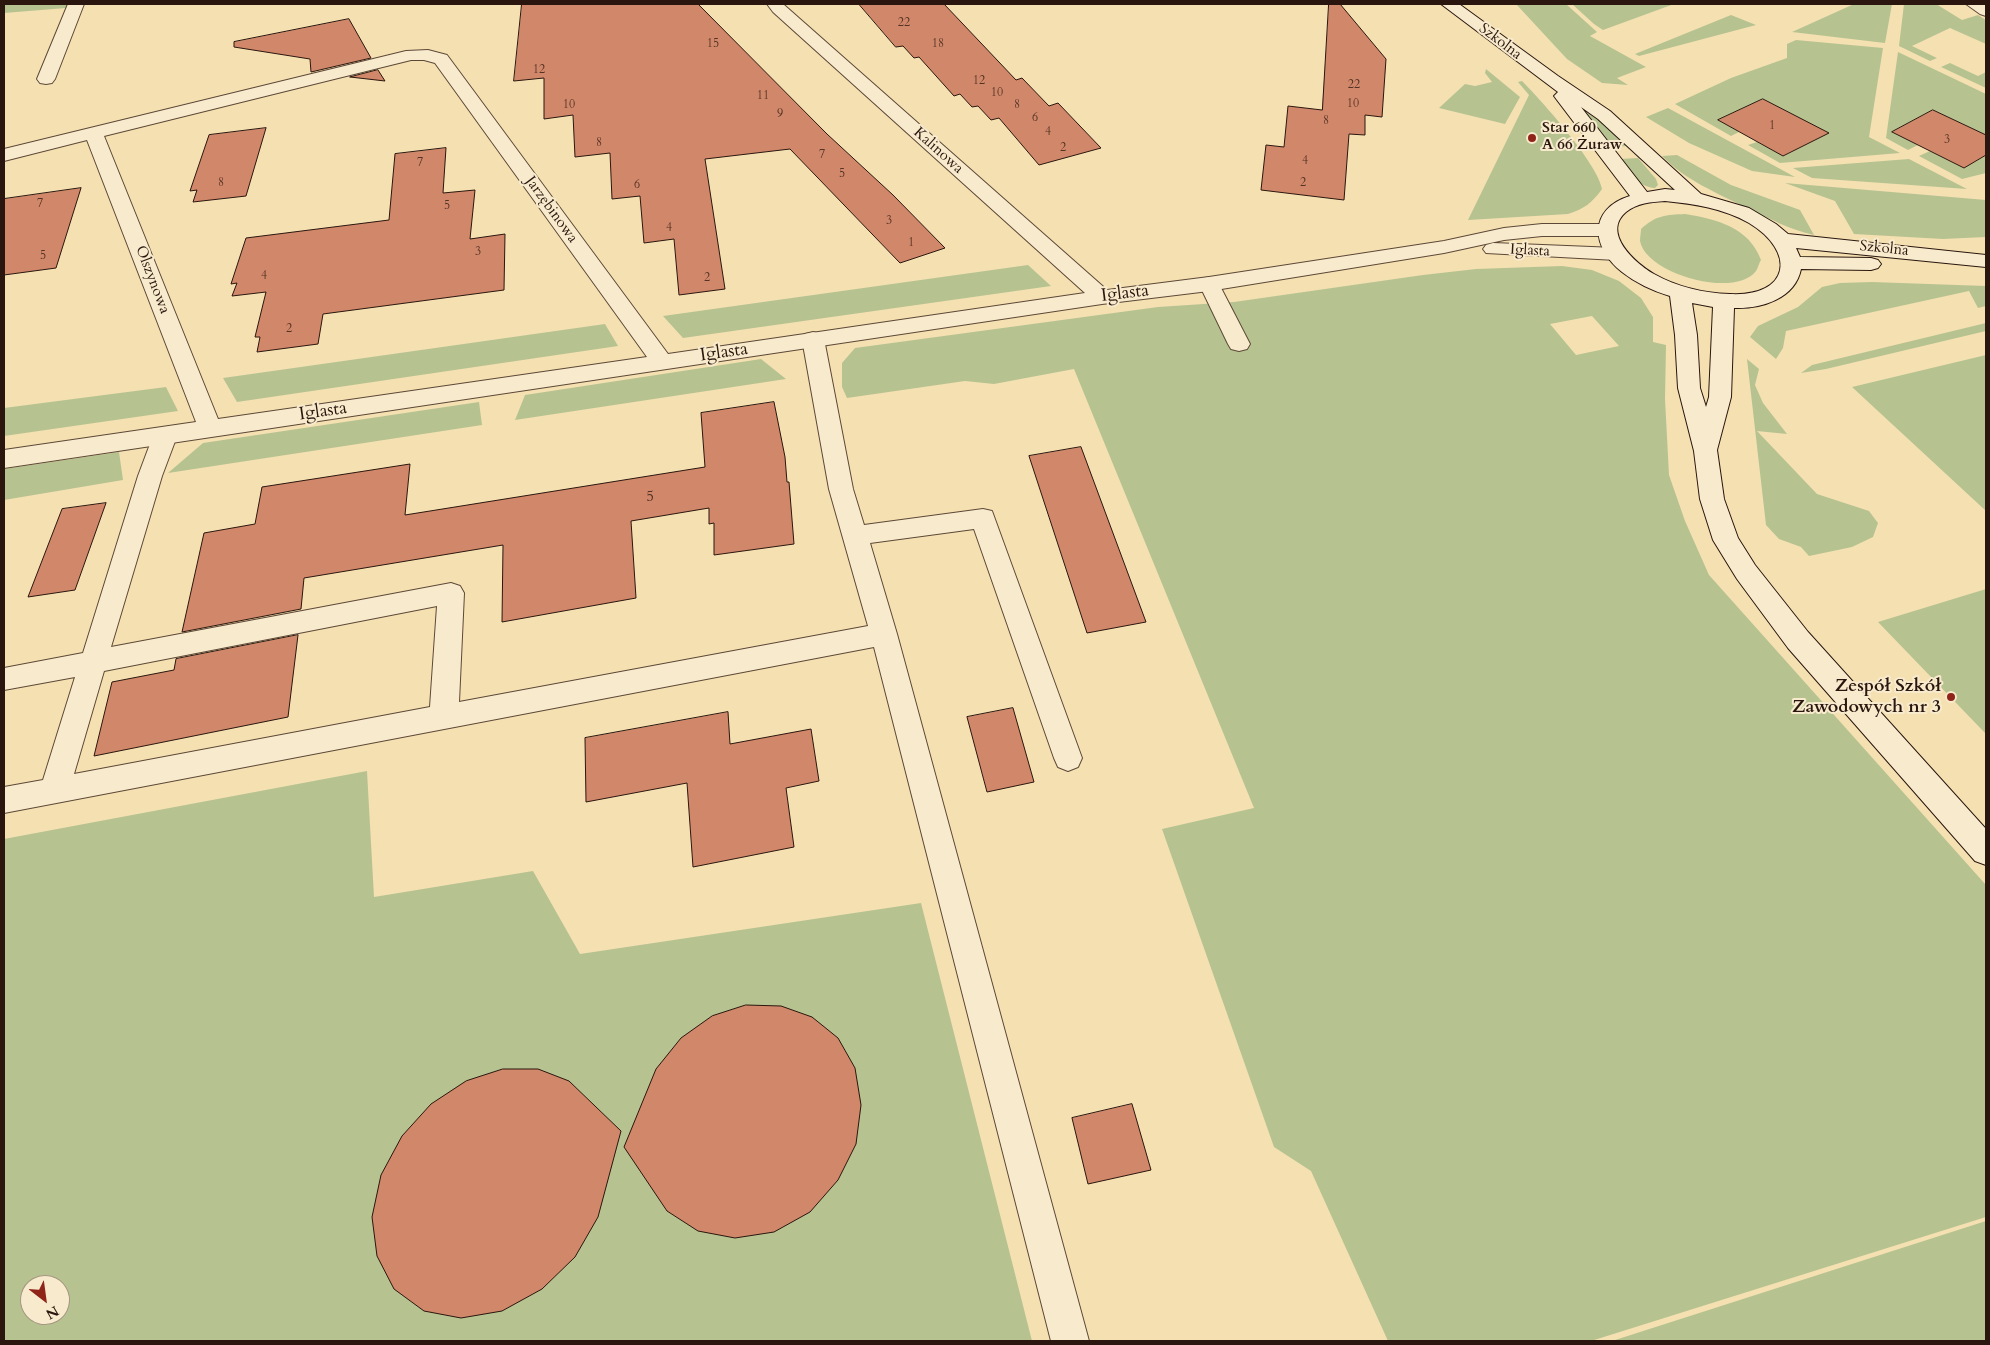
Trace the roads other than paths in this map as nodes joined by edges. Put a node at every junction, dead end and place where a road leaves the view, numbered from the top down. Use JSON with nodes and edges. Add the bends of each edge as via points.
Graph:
{"nodes":[{"id":1,"x":76,"y":4,"type":"edge"},
{"id":2,"x":775,"y":4,"type":"edge"},
{"id":3,"x":1449,"y":4,"type":"edge"},
{"id":4,"x":1974,"y":4,"type":"edge"},
{"id":5,"x":1986,"y":11,"type":"edge"},
{"id":6,"x":46,"y":79,"type":"dead end"},
{"id":7,"x":1552,"y":80,"type":"junction"},
{"id":8,"x":94,"y":132,"type":"junction"},
{"id":9,"x":4,"y":155,"type":"edge"},
{"id":10,"x":1642,"y":198,"type":"junction"},
{"id":11,"x":1694,"y":198,"type":"junction"},
{"id":12,"x":1607,"y":230,"type":"junction"},
{"id":13,"x":1782,"y":240,"type":"junction"},
{"id":14,"x":1444,"y":246,"type":"junction"},
{"id":15,"x":1616,"y":254,"type":"junction"},
{"id":16,"x":1986,"y":261,"type":"edge"},
{"id":17,"x":1792,"y":263,"type":"junction"},
{"id":18,"x":1209,"y":284,"type":"junction"},
{"id":19,"x":1680,"y":294,"type":"junction"},
{"id":20,"x":1102,"y":297,"type":"junction"},
{"id":21,"x":1724,"y":302,"type":"junction"},
{"id":22,"x":813,"y":339,"type":"junction"},
{"id":23,"x":1238,"y":344,"type":"dead end"},
{"id":24,"x":662,"y":362,"type":"junction"},
{"id":25,"x":210,"y":429,"type":"junction"},
{"id":26,"x":165,"y":436,"type":"junction"},
{"id":27,"x":1706,"y":451,"type":"junction"},
{"id":28,"x":4,"y":459,"type":"edge"},
{"id":29,"x":855,"y":536,"type":"junction"},
{"id":30,"x":884,"y":634,"type":"junction"},
{"id":31,"x":93,"y":662,"type":"junction"},
{"id":32,"x":4,"y":679,"type":"edge"},
{"id":33,"x":444,"y":717,"type":"junction"},
{"id":34,"x":1068,"y":758,"type":"dead end"},
{"id":35,"x":54,"y":791,"type":"junction"},
{"id":36,"x":4,"y":800,"type":"edge"},
{"id":37,"x":1986,"y":851,"type":"edge"},
{"id":38,"x":1070,"y":1341,"type":"edge"}],
"edges":[{"from":1,"to":6,"type":"street"},
{"from":2,"to":20,"type":"street","name":"Kalinowa"},
{"from":3,"to":7,"type":"street","name":"Szkolna"},
{"from":4,"to":5,"type":"street"},
{"from":7,"to":10,"type":"street","name":"Szkolna"},
{"from":7,"to":11,"type":"street","name":"Szkolna","via":[[1604,115]]},
{"from":8,"to":9,"type":"street"},
{"from":8,"to":24,"type":"street","name":"Jarzębinowa","via":[[406,56],[421,54],[441,59]]},
{"from":8,"to":25,"type":"street","name":"Olszynowa"},
{"from":10,"to":11,"type":"street","via":[[1666,195]]},
{"from":10,"to":12,"type":"street","via":[[1613,214]]},
{"from":11,"to":13,"type":"street","via":[[1746,214]]},
{"from":12,"to":14,"type":"street","name":"Iglasta","via":[[1542,230]]},
{"from":12,"to":15,"type":"street"},
{"from":13,"to":16,"type":"street","name":"Szkolna"},
{"from":13,"to":17,"type":"street"},
{"from":14,"to":15,"type":"street","name":"Iglasta"},
{"from":14,"to":18,"type":"street","name":"Iglasta"},
{"from":15,"to":19,"type":"street","via":[[1632,270]]},
{"from":16,"to":17,"type":"street","name":"Szkolna"},
{"from":17,"to":21,"type":"street","via":[[1789,279],[1776,292],[1753,300]]},
{"from":18,"to":20,"type":"street","name":"Iglasta"},
{"from":18,"to":23,"type":"street"},
{"from":19,"to":21,"type":"street"},
{"from":19,"to":27,"type":"street","via":[[1689,388]]},
{"from":20,"to":22,"type":"street","name":"Iglasta"},
{"from":21,"to":27,"type":"street","via":[[1720,397]]},
{"from":22,"to":24,"type":"street","name":"Iglasta"},
{"from":22,"to":29,"type":"street","via":[[841,489]]},
{"from":24,"to":25,"type":"street","name":"Iglasta"},
{"from":25,"to":26,"type":"street","name":"Iglasta"},
{"from":26,"to":28,"type":"street","name":"Iglasta"},
{"from":26,"to":31,"type":"street"},
{"from":27,"to":37,"type":"street","via":[[1712,498],[1726,540],[1746,572],[1798,640]]},
{"from":29,"to":30,"type":"street"},
{"from":29,"to":34,"type":"street","via":[[983,518]]},
{"from":30,"to":33,"type":"street"},
{"from":30,"to":38,"type":"street"},
{"from":31,"to":32,"type":"street"},
{"from":31,"to":33,"type":"street","via":[[451,593]]},
{"from":31,"to":35,"type":"street"},
{"from":33,"to":35,"type":"street"},
{"from":35,"to":36,"type":"street"}]}
